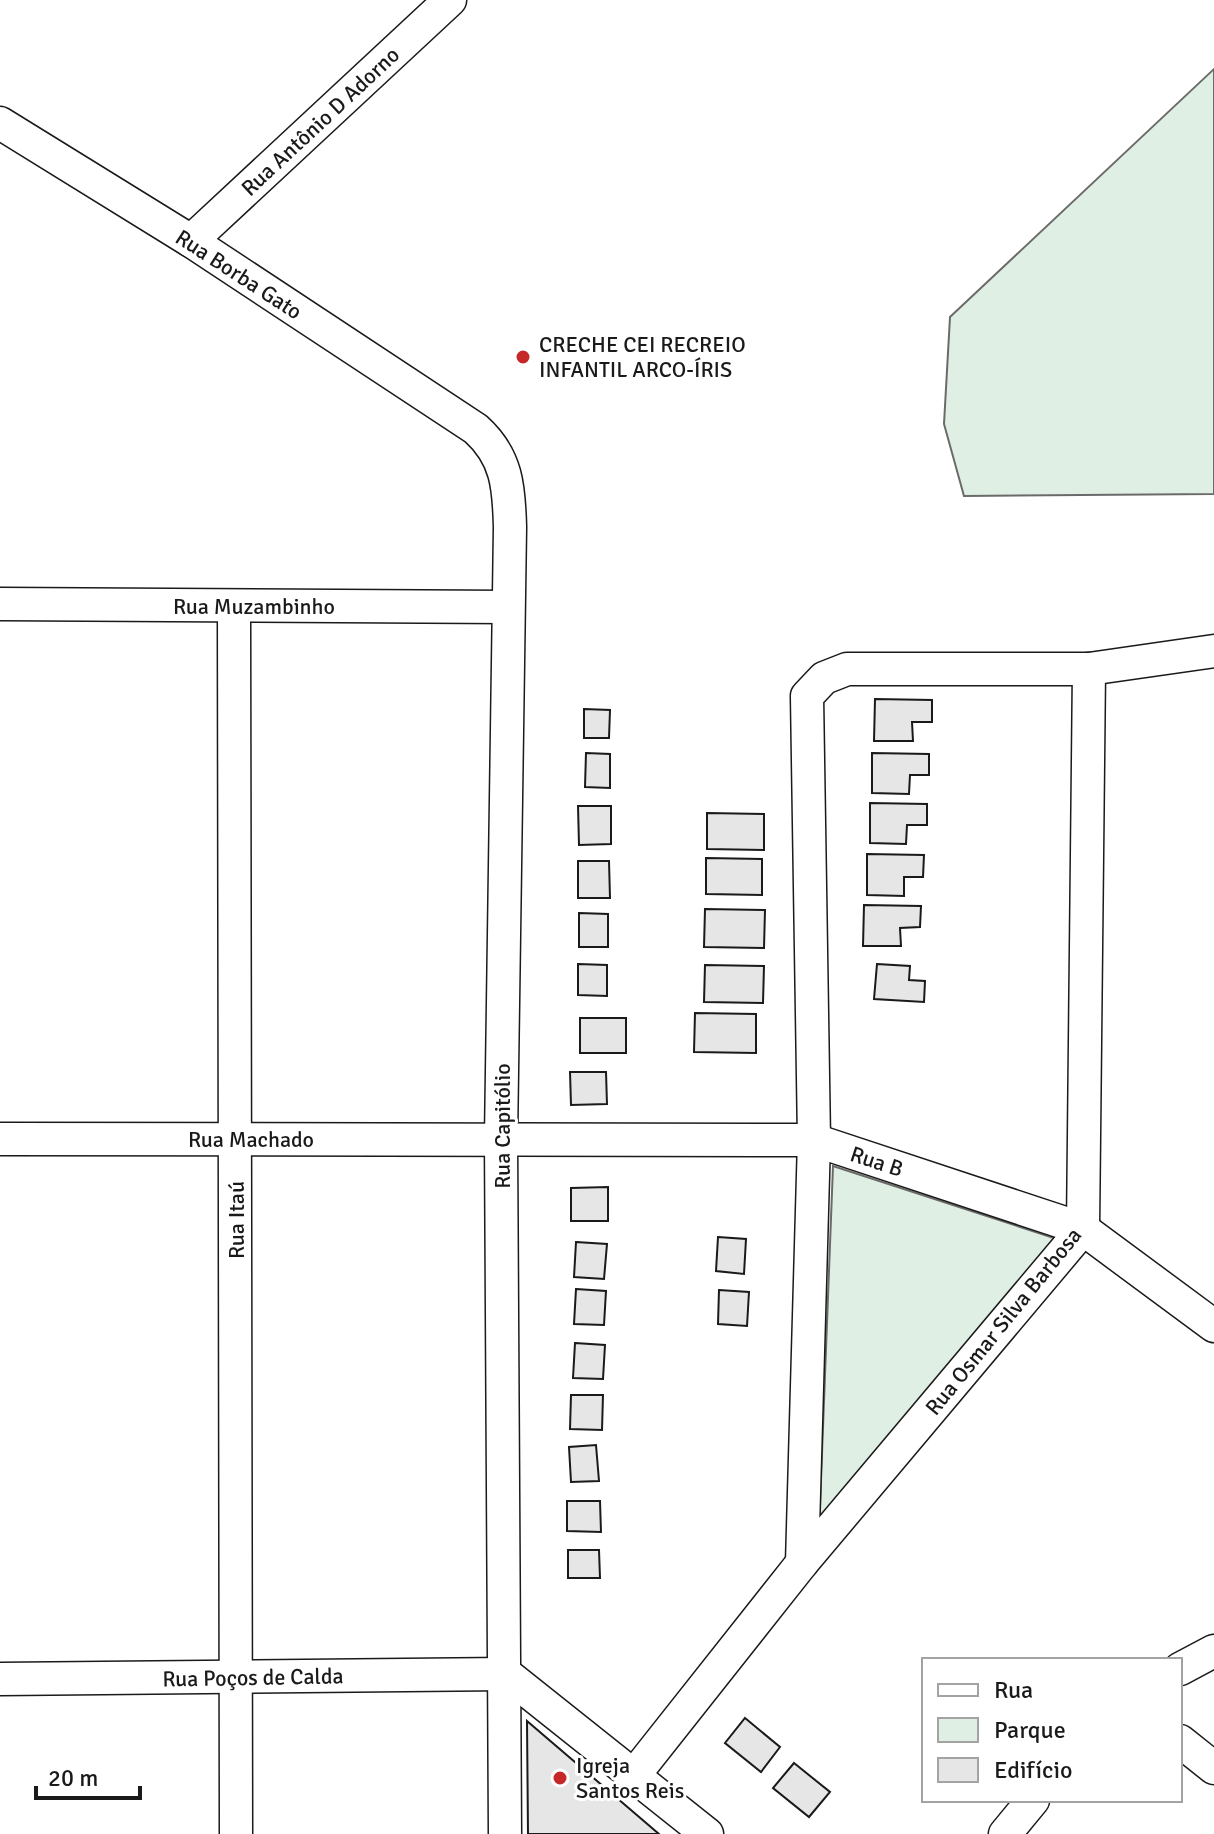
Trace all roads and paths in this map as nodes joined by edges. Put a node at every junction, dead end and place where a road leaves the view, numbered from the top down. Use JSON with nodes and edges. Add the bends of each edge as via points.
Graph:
{"nodes":[{"id":1,"x":450,"y":0,"type":"edge"},
{"id":2,"x":0,"y":123,"type":"edge"},
{"id":3,"x":191,"y":241,"type":"junction"},
{"id":4,"x":476,"y":429,"type":"joint"},
{"id":5,"x":0,"y":604,"type":"edge"},
{"id":6,"x":234,"y":606,"type":"junction"},
{"id":7,"x":508,"y":607,"type":"junction"},
{"id":8,"x":1214,"y":651,"type":"edge"},
{"id":9,"x":1089,"y":669,"type":"junction"},
{"id":10,"x":0,"y":1139,"type":"edge"},
{"id":11,"x":236,"y":1139,"type":"junction"},
{"id":12,"x":501,"y":1139,"type":"junction"},
{"id":13,"x":814,"y":1140,"type":"junction"},
{"id":14,"x":1083,"y":1229,"type":"junction"},
{"id":15,"x":1214,"y":1326,"type":"edge"},
{"id":16,"x":802,"y":1563,"type":"junction"},
{"id":17,"x":1214,"y":1651,"type":"edge"},
{"id":18,"x":1182,"y":1668,"type":"edge"},
{"id":19,"x":506,"y":1674,"type":"junction"},
{"id":20,"x":238,"y":1677,"type":"junction"},
{"id":21,"x":0,"y":1679,"type":"edge"},
{"id":22,"x":1182,"y":1743,"type":"edge"},
{"id":23,"x":1214,"y":1768,"type":"edge"},
{"id":24,"x":635,"y":1774,"type":"junction"},
{"id":25,"x":1031,"y":1802,"type":"edge"},
{"id":26,"x":236,"y":1834,"type":"edge"},
{"id":27,"x":505,"y":1834,"type":"edge"},
{"id":28,"x":707,"y":1834,"type":"edge"},
{"id":29,"x":1005,"y":1834,"type":"edge"}],
"edges":[{"from":1,"to":3,"type":"street","name":"Rua Antônio D Adorno"},
{"from":2,"to":3,"type":"street","name":"Rua Borba Gato"},
{"from":3,"to":4,"type":"street","name":"Rua Borba Gato"},
{"from":4,"to":7,"type":"street","name":"Rua Capitólio","via":[[502,461],[509,488]]},
{"from":5,"to":6,"type":"street","name":"Rua Muzambinho"},
{"from":6,"to":7,"type":"street","name":"Rua Muzambinho"},
{"from":6,"to":11,"type":"street","name":"Rua Itaú"},
{"from":7,"to":12,"type":"street","name":"Rua Capitólio"},
{"from":8,"to":9,"type":"street"},
{"from":9,"to":13,"type":"street","via":[[847,669],[824,678],[807,696]]},
{"from":9,"to":14,"type":"street","name":"Rua Osmar Silva Barbosa"},
{"from":10,"to":11,"type":"street","name":"Rua Machado"},
{"from":11,"to":12,"type":"street","name":"Rua Machado"},
{"from":11,"to":20,"type":"street","name":"Rua Itaú"},
{"from":12,"to":13,"type":"street","name":"Rua B"},
{"from":12,"to":19,"type":"street","name":"Rua Capitólio"},
{"from":13,"to":14,"type":"street","name":"Rua B"},
{"from":13,"to":16,"type":"street"},
{"from":14,"to":15,"type":"street","name":"Rua B"},
{"from":14,"to":16,"type":"street","name":"Rua Osmar Silva Barbosa"},
{"from":16,"to":24,"type":"street","name":"Rua Osmar Silva Barbosa"},
{"from":17,"to":18,"type":"street"},
{"from":19,"to":20,"type":"street","name":"Rua Poços de Calda"},
{"from":19,"to":24,"type":"street"},
{"from":19,"to":27,"type":"street","name":"Rua Capitólio"},
{"from":20,"to":21,"type":"street","name":"Rua Poços de Calda"},
{"from":20,"to":26,"type":"street","name":"Rua Itaú"},
{"from":22,"to":23,"type":"street"},
{"from":24,"to":28,"type":"street"},
{"from":25,"to":29,"type":"street"}]}
